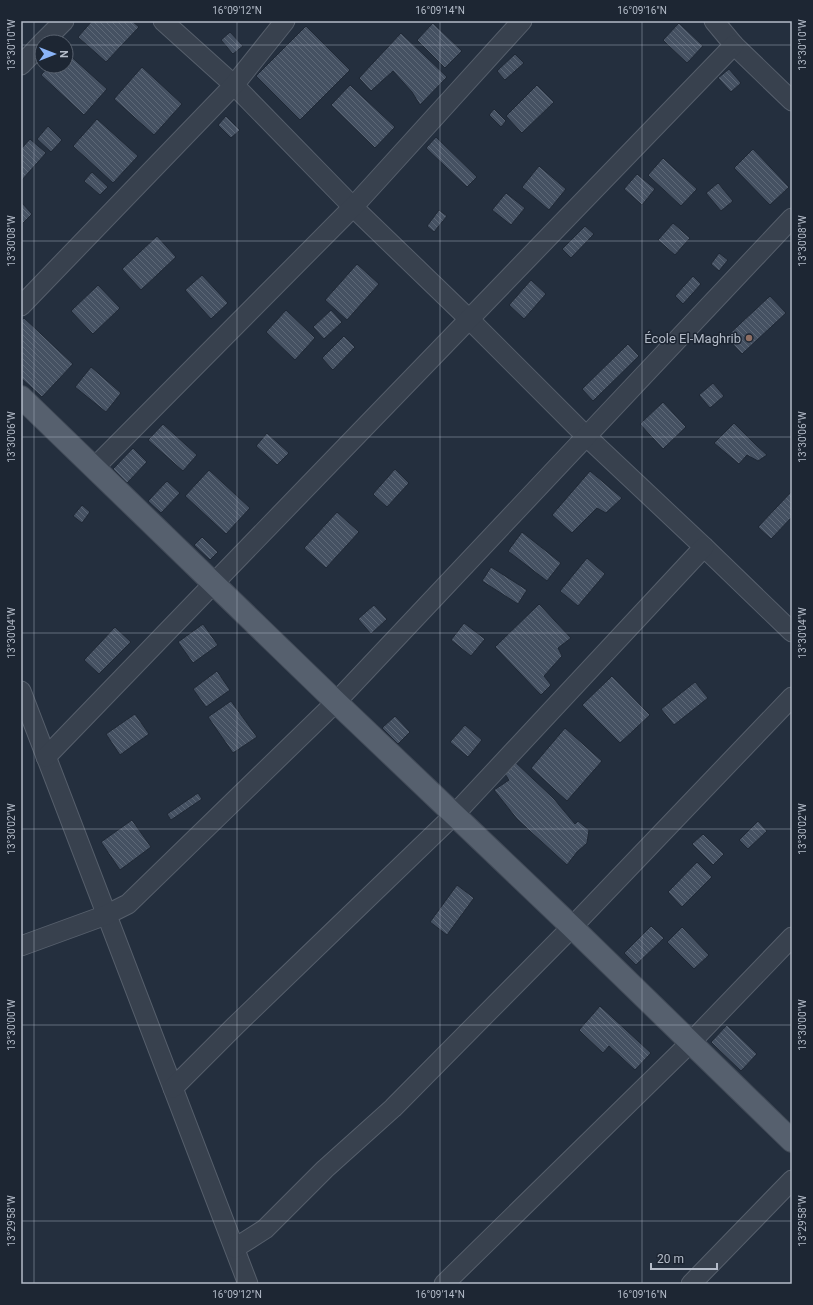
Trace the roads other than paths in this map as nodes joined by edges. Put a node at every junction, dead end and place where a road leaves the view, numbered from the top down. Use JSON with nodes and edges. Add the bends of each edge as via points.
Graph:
{"nodes":[{"id":1,"x":64,"y":21,"type":"edge"},
{"id":2,"x":163,"y":21,"type":"edge"},
{"id":3,"x":285,"y":21,"type":"edge"},
{"id":4,"x":522,"y":21,"type":"edge"},
{"id":5,"x":714,"y":21,"type":"edge"},
{"id":6,"x":52,"y":34,"type":"edge"},
{"id":7,"x":734,"y":45,"type":"junction"},
{"id":8,"x":34,"y":52,"type":"edge"},
{"id":9,"x":21,"y":65,"type":"edge"},
{"id":10,"x":234,"y":85,"type":"junction"},
{"id":11,"x":792,"y":101,"type":"edge"},
{"id":12,"x":353,"y":207,"type":"junction"},
{"id":13,"x":792,"y":218,"type":"edge"},
{"id":14,"x":21,"y":306,"type":"edge"},
{"id":15,"x":469,"y":319,"type":"junction"},
{"id":16,"x":21,"y":398,"type":"edge"},
{"id":17,"x":586,"y":436,"type":"junction"},
{"id":18,"x":94,"y":468,"type":"junction"},
{"id":19,"x":704,"y":547,"type":"junction"},
{"id":20,"x":214,"y":584,"type":"junction"},
{"id":21,"x":792,"y":632,"type":"edge"},
{"id":22,"x":21,"y":691,"type":"edge"},
{"id":23,"x":792,"y":697,"type":"edge"},
{"id":24,"x":336,"y":702,"type":"junction"},
{"id":25,"x":46,"y":757,"type":"junction"},
{"id":26,"x":454,"y":815,"type":"junction"},
{"id":27,"x":106,"y":915,"type":"junction"},
{"id":28,"x":572,"y":927,"type":"junction"},
{"id":29,"x":792,"y":936,"type":"edge"},
{"id":30,"x":21,"y":946,"type":"edge"},
{"id":31,"x":692,"y":1042,"type":"junction"},
{"id":32,"x":173,"y":1088,"type":"junction"},
{"id":33,"x":792,"y":1141,"type":"edge"},
{"id":34,"x":792,"y":1180,"type":"edge"},
{"id":35,"x":234,"y":1248,"type":"junction"},
{"id":36,"x":248,"y":1284,"type":"edge"},
{"id":37,"x":444,"y":1284,"type":"edge"},
{"id":38,"x":691,"y":1284,"type":"edge"}],
"edges":[{"from":1,"to":6,"type":"street"},
{"from":2,"to":10,"type":"street"},
{"from":3,"to":10,"type":"street"},
{"from":4,"to":12,"type":"street"},
{"from":5,"to":7,"type":"street"},
{"from":7,"to":11,"type":"street"},
{"from":7,"to":15,"type":"street"},
{"from":8,"to":9,"type":"street"},
{"from":10,"to":12,"type":"street"},
{"from":10,"to":14,"type":"street"},
{"from":12,"to":15,"type":"street"},
{"from":12,"to":18,"type":"street"},
{"from":13,"to":17,"type":"street"},
{"from":15,"to":17,"type":"street"},
{"from":15,"to":20,"type":"street"},
{"from":16,"to":18,"type":"main road"},
{"from":17,"to":19,"type":"street"},
{"from":17,"to":24,"type":"street"},
{"from":18,"to":20,"type":"main road"},
{"from":19,"to":21,"type":"street"},
{"from":19,"to":26,"type":"street"},
{"from":20,"to":24,"type":"main road"},
{"from":20,"to":25,"type":"street"},
{"from":22,"to":25,"type":"street"},
{"from":23,"to":28,"type":"street"},
{"from":24,"to":26,"type":"main road"},
{"from":24,"to":27,"type":"street","via":[[128,904]]},
{"from":25,"to":27,"type":"street"},
{"from":26,"to":28,"type":"main road"},
{"from":26,"to":32,"type":"street"},
{"from":27,"to":30,"type":"street"},
{"from":27,"to":32,"type":"street"},
{"from":28,"to":31,"type":"main road"},
{"from":28,"to":35,"type":"street","via":[[393,1108],[325,1169],[265,1229]]},
{"from":29,"to":31,"type":"street"},
{"from":31,"to":33,"type":"main road"},
{"from":31,"to":37,"type":"street"},
{"from":32,"to":35,"type":"street"},
{"from":34,"to":38,"type":"street"},
{"from":35,"to":36,"type":"street"}]}
